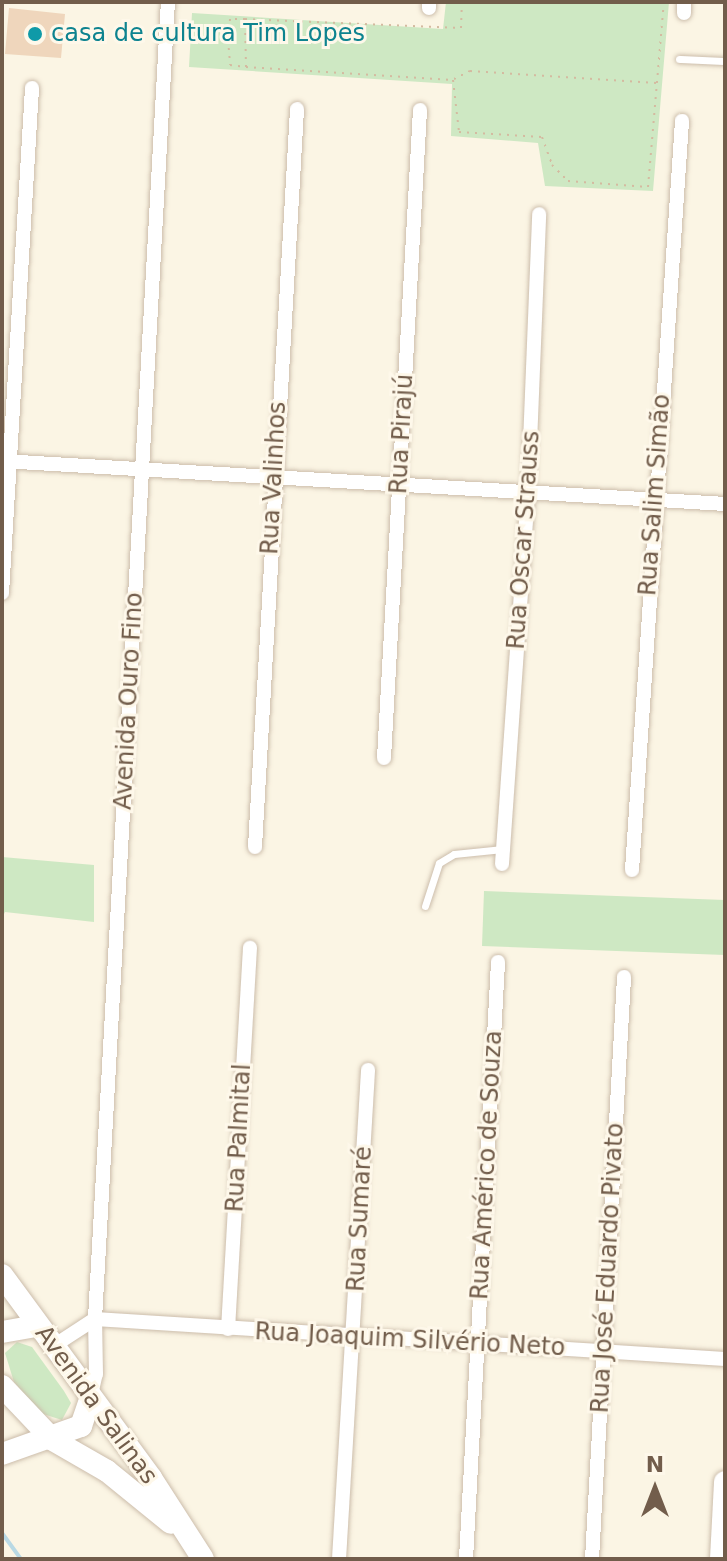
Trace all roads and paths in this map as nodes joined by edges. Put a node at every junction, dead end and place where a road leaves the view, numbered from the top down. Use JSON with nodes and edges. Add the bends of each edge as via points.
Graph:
{"nodes":[{"id":1,"x":168,"y":2,"type":"edge"},
{"id":2,"x":462,"y":2,"type":"edge"},
{"id":3,"x":664,"y":2,"type":"edge"},
{"id":4,"x":245,"y":19,"type":"junction"},
{"id":5,"x":190,"y":38,"type":"dead end"},
{"id":6,"x":228,"y":40,"type":"junction"},
{"id":7,"x":679,"y":59,"type":"dead end"},
{"id":8,"x":725,"y":61,"type":"edge"},
{"id":9,"x":246,"y":67,"type":"junction"},
{"id":10,"x":453,"y":80,"type":"junction"},
{"id":11,"x":658,"y":83,"type":"junction"},
{"id":12,"x":32,"y":88,"type":"dead end"},
{"id":13,"x":297,"y":109,"type":"dead end"},
{"id":14,"x":420,"y":110,"type":"dead end"},
{"id":15,"x":682,"y":121,"type":"dead end"},
{"id":16,"x":539,"y":214,"type":"dead end"},
{"id":17,"x":6,"y":461,"type":"edge"},
{"id":18,"x":141,"y":467,"type":"junction"},
{"id":19,"x":274,"y":475,"type":"junction"},
{"id":20,"x":400,"y":484,"type":"junction"},
{"id":21,"x":528,"y":493,"type":"junction"},
{"id":22,"x":653,"y":499,"type":"junction"},
{"id":23,"x":725,"y":504,"type":"edge"},
{"id":24,"x":2,"y":593,"type":"edge"},
{"id":25,"x":384,"y":758,"type":"dead end"},
{"id":26,"x":255,"y":847,"type":"dead end"},
{"id":27,"x":503,"y":849,"type":"junction"},
{"id":28,"x":502,"y":864,"type":"dead end"},
{"id":29,"x":632,"y":870,"type":"dead end"},
{"id":30,"x":425,"y":906,"type":"dead end"},
{"id":31,"x":250,"y":948,"type":"dead end"},
{"id":32,"x":498,"y":962,"type":"dead end"},
{"id":33,"x":624,"y":977,"type":"dead end"},
{"id":34,"x":368,"y":1070,"type":"dead end"},
{"id":35,"x":2,"y":1275,"type":"edge"},
{"id":36,"x":95,"y":1319,"type":"junction"},
{"id":37,"x":37,"y":1326,"type":"junction"},
{"id":38,"x":228,"y":1329,"type":"junction"},
{"id":39,"x":2,"y":1332,"type":"edge"},
{"id":40,"x":353,"y":1336,"type":"junction"},
{"id":41,"x":478,"y":1345,"type":"junction"},
{"id":42,"x":52,"y":1347,"type":"junction"},
{"id":43,"x":604,"y":1351,"type":"junction"},
{"id":44,"x":725,"y":1359,"type":"edge"},
{"id":45,"x":2,"y":1386,"type":"edge"},
{"id":46,"x":90,"y":1400,"type":"junction"},
{"id":47,"x":53,"y":1440,"type":"junction"},
{"id":48,"x":2,"y":1454,"type":"edge"},
{"id":49,"x":725,"y":1482,"type":"edge"},
{"id":50,"x":187,"y":1537,"type":"junction"},
{"id":51,"x":203,"y":1559,"type":"edge"},
{"id":52,"x":339,"y":1559,"type":"edge"},
{"id":53,"x":466,"y":1559,"type":"edge"},
{"id":54,"x":592,"y":1559,"type":"edge"},
{"id":55,"x":721,"y":1559,"type":"edge"}],
"edges":[{"from":1,"to":18,"type":"street","name":"Avenida Ouro Fino"},
{"from":2,"to":4,"type":"path","via":[[461,28]]},
{"from":3,"to":11,"type":"path"},
{"from":4,"to":6,"type":"path","via":[[230,19]]},
{"from":4,"to":9,"type":"path"},
{"from":5,"to":6,"type":"path"},
{"from":6,"to":9,"type":"path","via":[[230,65]]},
{"from":7,"to":8,"type":"lane"},
{"from":9,"to":10,"type":"path"},
{"from":10,"to":11,"type":"path","via":[[470,71]]},
{"from":10,"to":11,"type":"path","via":[[459,132],[542,137],[552,165],[568,181],[648,187]]},
{"from":12,"to":17,"type":"street"},
{"from":13,"to":19,"type":"street","name":"Rua Valinhos"},
{"from":14,"to":20,"type":"street","name":"Rua Pirajú"},
{"from":15,"to":22,"type":"street","name":"Rua Salim Simão"},
{"from":16,"to":21,"type":"street","name":"Rua Oscar Strauss"},
{"from":17,"to":18,"type":"street"},
{"from":17,"to":24,"type":"street"},
{"from":18,"to":19,"type":"street"},
{"from":18,"to":36,"type":"street","name":"Avenida Ouro Fino"},
{"from":19,"to":20,"type":"street"},
{"from":19,"to":26,"type":"street","name":"Rua Valinhos"},
{"from":20,"to":21,"type":"street"},
{"from":20,"to":25,"type":"street","name":"Rua Pirajú"},
{"from":21,"to":22,"type":"street"},
{"from":21,"to":27,"type":"street","name":"Rua Oscar Strauss"},
{"from":22,"to":23,"type":"street"},
{"from":22,"to":29,"type":"street","name":"Rua Salim Simão"},
{"from":27,"to":28,"type":"street","name":"Rua Oscar Strauss"},
{"from":27,"to":30,"type":"lane","via":[[454,854],[439,863]]},
{"from":31,"to":38,"type":"street","name":"Rua Palmital"},
{"from":32,"to":41,"type":"street","name":"Rua Américo de Souza"},
{"from":33,"to":43,"type":"street","name":"Rua José Eduardo Pivato"},
{"from":34,"to":40,"type":"street","name":"Rua Sumaré"},
{"from":35,"to":37,"type":"street","name":"Avenida Salinas"},
{"from":36,"to":38,"type":"street","name":"Rua Joaquim Silvério Neto"},
{"from":36,"to":42,"type":"street"},
{"from":36,"to":46,"type":"street","name":"Avenida Ouro Fino","via":[[96,1374]]},
{"from":37,"to":39,"type":"street"},
{"from":37,"to":42,"type":"street","name":"Avenida Salinas"},
{"from":38,"to":40,"type":"street","name":"Rua Joaquim Silvério Neto"},
{"from":40,"to":41,"type":"street","name":"Rua Joaquim Silvério Neto"},
{"from":40,"to":52,"type":"street","name":"Rua Sumaré"},
{"from":41,"to":43,"type":"street","name":"Rua Joaquim Silvério Neto"},
{"from":41,"to":53,"type":"street","name":"Rua Américo de Souza"},
{"from":42,"to":46,"type":"street","name":"Avenida Salinas"},
{"from":43,"to":44,"type":"street","name":"Rua Joaquim Silvério Neto"},
{"from":43,"to":54,"type":"street","name":"Rua José Eduardo Pivato"},
{"from":45,"to":47,"type":"street","name":"Avenida Salinas"},
{"from":46,"to":47,"type":"street","via":[[81,1426]]},
{"from":46,"to":50,"type":"street","name":"Avenida Salinas","via":[[151,1478]]},
{"from":47,"to":48,"type":"street"},
{"from":47,"to":50,"type":"street","name":"Avenida Salinas","via":[[107,1471]]},
{"from":49,"to":55,"type":"street"},
{"from":50,"to":51,"type":"street","name":"Avenida Salinas"}]}
